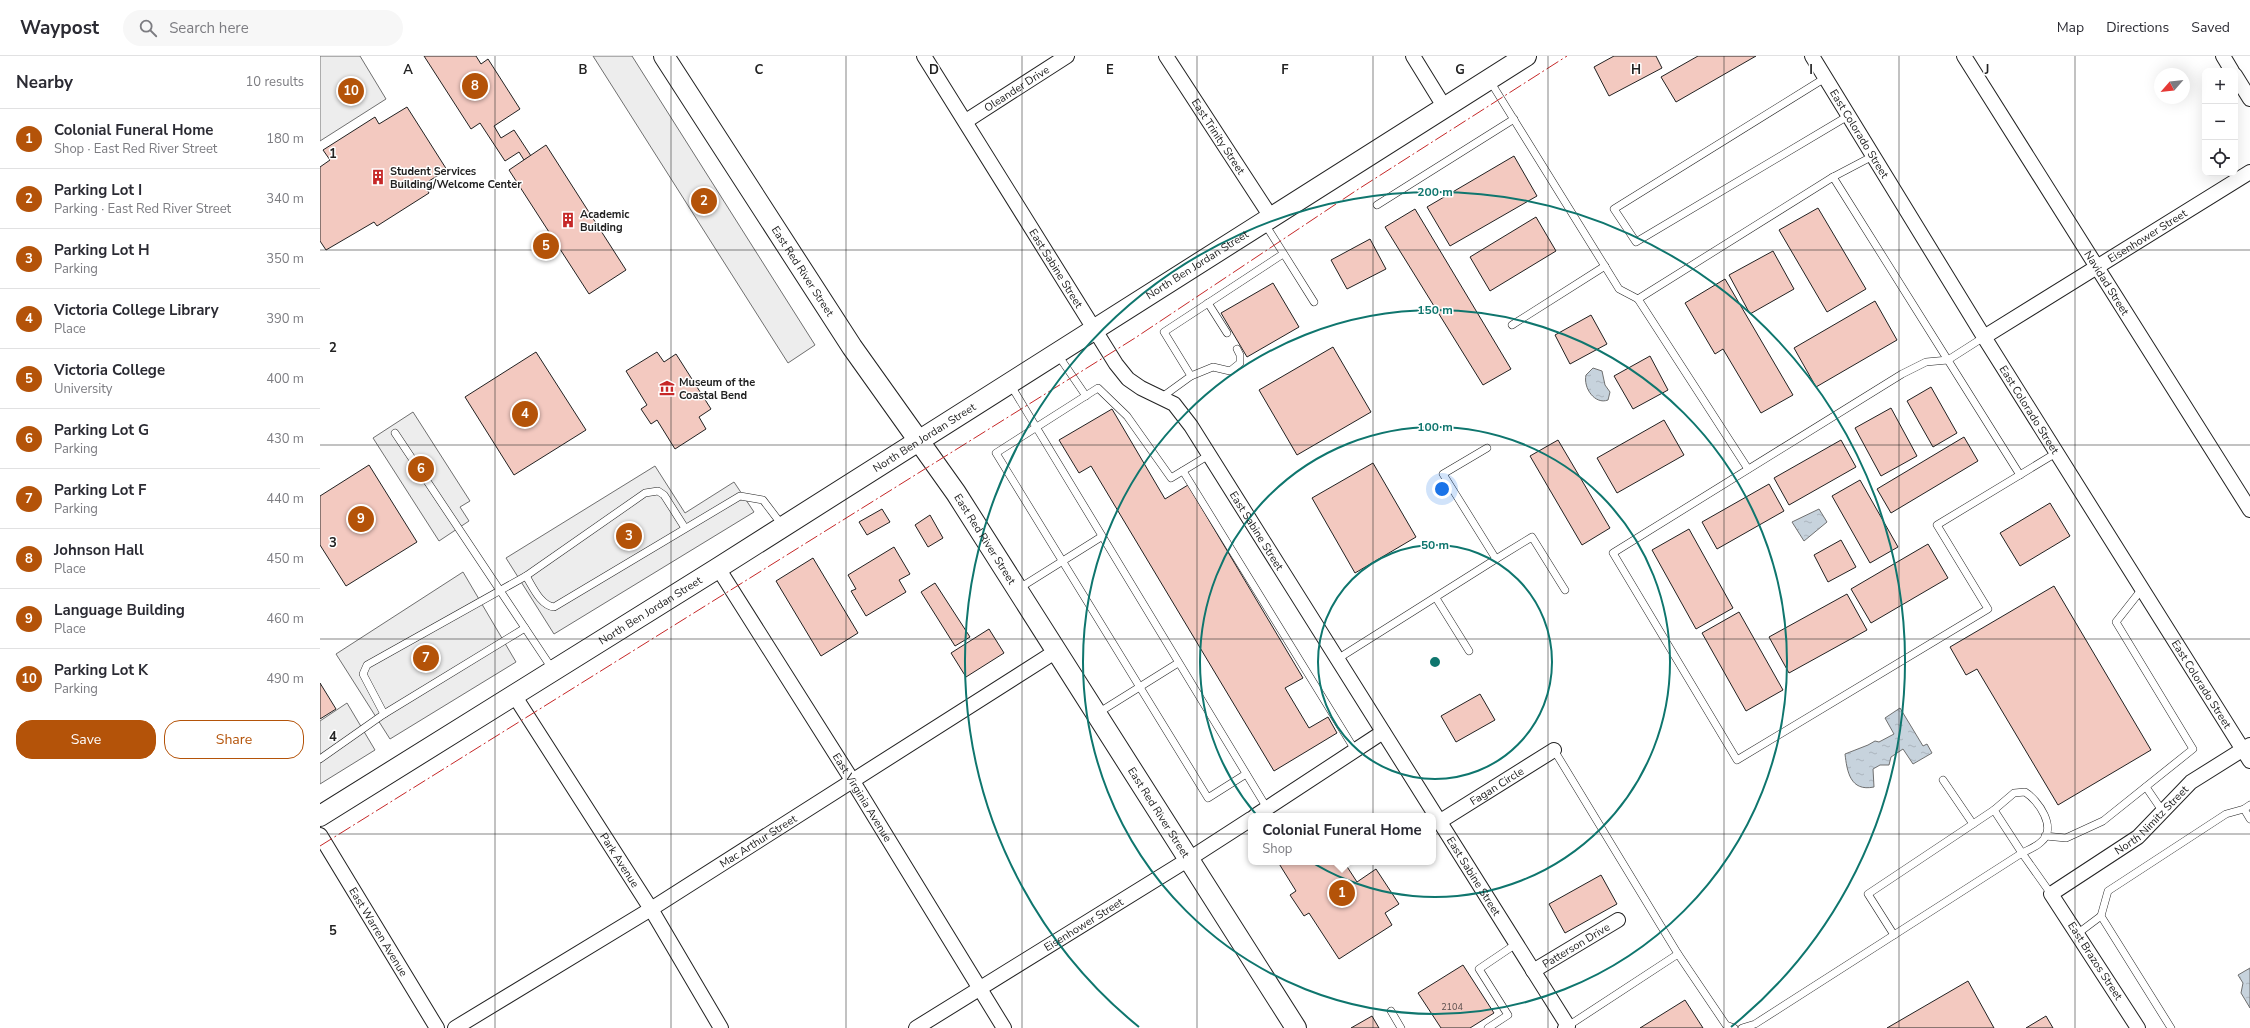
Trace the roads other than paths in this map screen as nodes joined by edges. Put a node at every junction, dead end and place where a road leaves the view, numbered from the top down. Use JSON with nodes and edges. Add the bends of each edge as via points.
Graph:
{"nodes":[{"id":1,"x":664,"y":56,"type":"edge"},
{"id":2,"x":924,"y":56,"type":"edge"},
{"id":3,"x":1067,"y":56,"type":"edge"},
{"id":4,"x":1166,"y":56,"type":"edge"},
{"id":5,"x":1413,"y":56,"type":"edge"},
{"id":6,"x":1526,"y":56,"type":"edge"},
{"id":7,"x":1812,"y":56,"type":"edge"},
{"id":8,"x":1964,"y":56,"type":"edge"},
{"id":9,"x":2223,"y":56,"type":"edge"},
{"id":10,"x":2230,"y":68,"type":"edge"},
{"id":11,"x":1825,"y":78,"type":"junction"},
{"id":12,"x":1489,"y":79,"type":"junction"},
{"id":13,"x":2238,"y":80,"type":"edge"},
{"id":14,"x":2250,"y":99,"type":"edge"},
{"id":15,"x":1445,"y":108,"type":"junction"},
{"id":16,"x":1848,"y":116,"type":"junction"},
{"id":17,"x":1514,"y":119,"type":"junction"},
{"id":18,"x":966,"y":121,"type":"junction"},
{"id":19,"x":1873,"y":156,"type":"junction"},
{"id":20,"x":2250,"y":172,"type":"edge"},
{"id":21,"x":1833,"y":177,"type":"junction"},
{"id":22,"x":1377,"y":205,"type":"dead end"},
{"id":23,"x":1267,"y":219,"type":"junction"},
{"id":24,"x":1283,"y":254,"type":"junction"},
{"id":25,"x":1605,"y":266,"type":"junction"},
{"id":26,"x":2096,"y":267,"type":"junction"},
{"id":27,"x":1638,"y":298,"type":"junction"},
{"id":28,"x":1314,"y":302,"type":"dead end"},
{"id":29,"x":1208,"y":303,"type":"junction"},
{"id":30,"x":1512,"y":325,"type":"dead end"},
{"id":31,"x":1096,"y":329,"type":"junction"},
{"id":32,"x":1227,"y":333,"type":"dead end"},
{"id":33,"x":1984,"y":337,"type":"junction"},
{"id":34,"x":1237,"y":350,"type":"dead end"},
{"id":35,"x":1057,"y":353,"type":"junction"},
{"id":36,"x":1948,"y":360,"type":"junction"},
{"id":37,"x":1191,"y":376,"type":"junction"},
{"id":38,"x":1009,"y":383,"type":"junction"},
{"id":39,"x":1086,"y":396,"type":"junction"},
{"id":40,"x":1162,"y":397,"type":"junction"},
{"id":41,"x":1036,"y":429,"type":"junction"},
{"id":42,"x":395,"y":433,"type":"dead end"},
{"id":43,"x":918,"y":441,"type":"junction"},
{"id":44,"x":1487,"y":448,"type":"dead end"},
{"id":45,"x":2056,"y":453,"type":"junction"},
{"id":46,"x":1209,"y":455,"type":"junction"},
{"id":47,"x":1748,"y":469,"type":"junction"},
{"id":48,"x":1183,"y":471,"type":"junction"},
{"id":49,"x":2020,"y":474,"type":"junction"},
{"id":50,"x":2250,"y":510,"type":"edge"},
{"id":51,"x":783,"y":527,"type":"junction"},
{"id":52,"x":685,"y":528,"type":"junction"},
{"id":53,"x":1101,"y":536,"type":"junction"},
{"id":54,"x":1496,"y":559,"type":"junction"},
{"id":55,"x":1062,"y":561,"type":"junction"},
{"id":56,"x":718,"y":568,"type":"junction"},
{"id":57,"x":526,"y":576,"type":"junction"},
{"id":58,"x":2142,"y":588,"type":"junction"},
{"id":59,"x":1018,"y":589,"type":"junction"},
{"id":60,"x":500,"y":590,"type":"junction"},
{"id":61,"x":1565,"y":590,"type":"dead end"},
{"id":62,"x":1436,"y":598,"type":"junction"},
{"id":63,"x":525,"y":628,"type":"junction"},
{"id":64,"x":1058,"y":650,"type":"junction"},
{"id":65,"x":1469,"y":651,"type":"dead end"},
{"id":66,"x":1339,"y":658,"type":"junction"},
{"id":67,"x":1178,"y":663,"type":"junction"},
{"id":68,"x":553,"y":671,"type":"junction"},
{"id":69,"x":1139,"y":687,"type":"junction"},
{"id":70,"x":514,"y":694,"type":"junction"},
{"id":71,"x":1097,"y":713,"type":"junction"},
{"id":72,"x":384,"y":714,"type":"junction"},
{"id":73,"x":1383,"y":732,"type":"junction"},
{"id":74,"x":1355,"y":750,"type":"junction"},
{"id":75,"x":1554,"y":750,"type":"joint"},
{"id":76,"x":2248,"y":752,"type":"edge"},
{"id":77,"x":320,"y":758,"type":"edge"},
{"id":78,"x":1246,"y":774,"type":"junction"},
{"id":79,"x":852,"y":780,"type":"junction"},
{"id":80,"x":1943,"y":780,"type":"dead end"},
{"id":81,"x":2146,"y":787,"type":"junction"},
{"id":82,"x":2247,"y":807,"type":"edge"},
{"id":83,"x":1267,"y":808,"type":"junction"},
{"id":84,"x":1994,"y":810,"type":"junction"},
{"id":85,"x":2163,"y":812,"type":"junction"},
{"id":86,"x":1260,"y":813,"type":"edge"},
{"id":87,"x":1433,"y":813,"type":"edge"},
{"id":88,"x":320,"y":816,"type":"edge"},
{"id":89,"x":1436,"y":817,"type":"edge"},
{"id":90,"x":2250,"y":819,"type":"edge"},
{"id":91,"x":1248,"y":821,"type":"edge"},
{"id":92,"x":1439,"y":822,"type":"junction"},
{"id":93,"x":1973,"y":824,"type":"junction"},
{"id":94,"x":320,"y":835,"type":"edge"},
{"id":95,"x":2046,"y":836,"type":"junction"},
{"id":96,"x":2022,"y":854,"type":"junction"},
{"id":97,"x":1189,"y":859,"type":"junction"},
{"id":98,"x":2051,"y":894,"type":"junction"},
{"id":99,"x":651,"y":909,"type":"junction"},
{"id":100,"x":2101,"y":916,"type":"junction"},
{"id":101,"x":1618,"y":920,"type":"dead end"},
{"id":102,"x":2077,"y":934,"type":"junction"},
{"id":103,"x":1894,"y":935,"type":"junction"},
{"id":104,"x":1516,"y":944,"type":"junction"},
{"id":105,"x":1678,"y":954,"type":"junction"},
{"id":106,"x":1533,"y":971,"type":"junction"},
{"id":107,"x":979,"y":988,"type":"junction"},
{"id":108,"x":1391,"y":1011,"type":"dead end"},
{"id":109,"x":1567,"y":1027,"type":"edge"},
{"id":110,"x":437,"y":1028,"type":"edge"},
{"id":111,"x":455,"y":1028,"type":"edge"},
{"id":112,"x":721,"y":1028,"type":"edge"},
{"id":113,"x":916,"y":1028,"type":"edge"},
{"id":114,"x":1004,"y":1028,"type":"edge"},
{"id":115,"x":1296,"y":1028,"type":"edge"},
{"id":116,"x":1401,"y":1028,"type":"edge"},
{"id":117,"x":1488,"y":1028,"type":"edge"},
{"id":118,"x":1734,"y":1028,"type":"edge"},
{"id":119,"x":1742,"y":1028,"type":"edge"},
{"id":120,"x":2138,"y":1028,"type":"edge"},
{"id":121,"x":2170,"y":1028,"type":"edge"}],
"edges":[{"from":1,"to":43,"type":"street","name":"East Red River Street","via":[[849,341]]},
{"from":2,"to":18,"type":"street","name":"East Sabine Street"},
{"from":3,"to":18,"type":"street","name":"Oleander Drive"},
{"from":4,"to":23,"type":"street","name":"East Trinity Street"},
{"from":5,"to":15,"type":"street"},
{"from":6,"to":12,"type":"street","name":"North Ben Jordan Street"},
{"from":7,"to":11,"type":"street","name":"East Colorado Street"},
{"from":8,"to":26,"type":"street","name":"Navidad Street"},
{"from":9,"to":10,"type":"street"},
{"from":11,"to":16,"type":"street","name":"East Colorado Street"},
{"from":11,"to":16,"type":"lane","via":[[1614,209],[1636,242]]},
{"from":12,"to":15,"type":"street","name":"North Ben Jordan Street"},
{"from":12,"to":17,"type":"lane"},
{"from":13,"to":14,"type":"street"},
{"from":15,"to":23,"type":"street","name":"North Ben Jordan Street"},
{"from":16,"to":19,"type":"street","name":"East Colorado Street"},
{"from":17,"to":22,"type":"lane"},
{"from":17,"to":25,"type":"lane"},
{"from":18,"to":31,"type":"street","name":"East Sabine Street"},
{"from":19,"to":21,"type":"lane"},
{"from":19,"to":33,"type":"street","name":"East Colorado Street"},
{"from":20,"to":26,"type":"street","name":"Eisenhower Street"},
{"from":21,"to":27,"type":"lane"},
{"from":21,"to":36,"type":"lane"},
{"from":23,"to":24,"type":"lane"},
{"from":23,"to":31,"type":"street","name":"North Ben Jordan Street"},
{"from":24,"to":28,"type":"lane"},
{"from":24,"to":29,"type":"lane"},
{"from":25,"to":27,"type":"lane","via":[[1619,289]]},
{"from":25,"to":30,"type":"lane"},
{"from":26,"to":33,"type":"street","name":"Eisenhower Street"},
{"from":26,"to":50,"type":"street","name":"Navidad Street"},
{"from":27,"to":47,"type":"lane"},
{"from":29,"to":32,"type":"lane"},
{"from":29,"to":37,"type":"lane","via":[[1164,332]]},
{"from":31,"to":35,"type":"street","name":"North Ben Jordan Street"},
{"from":31,"to":40,"type":"street","name":"East Sabine Street","via":[[1116,364],[1128,379]]},
{"from":33,"to":36,"type":"lane"},
{"from":33,"to":45,"type":"street","name":"East Colorado Street"},
{"from":34,"to":37,"type":"lane","via":[[1240,363],[1230,370],[1213,367]]},
{"from":35,"to":38,"type":"street","name":"North Ben Jordan Street"},
{"from":35,"to":39,"type":"lane"},
{"from":36,"to":47,"type":"lane","via":[[1926,362],[1902,374]]},
{"from":36,"to":49,"type":"lane"},
{"from":37,"to":40,"type":"lane"},
{"from":38,"to":41,"type":"lane"},
{"from":38,"to":43,"type":"street","name":"North Ben Jordan Street"},
{"from":39,"to":41,"type":"lane"},
{"from":39,"to":48,"type":"lane","via":[[1098,388],[1127,416],[1171,478]]},
{"from":40,"to":46,"type":"street","name":"East Sabine Street","via":[[1174,404]]},
{"from":41,"to":53,"type":"lane"},
{"from":41,"to":55,"type":"lane","via":[[996,453]]},
{"from":42,"to":60,"type":"lane"},
{"from":43,"to":51,"type":"street","name":"North Ben Jordan Street"},
{"from":43,"to":59,"type":"street","name":"East Red River Street","via":[[956,493]]},
{"from":44,"to":54,"type":"lane","via":[[1443,474]]},
{"from":45,"to":49,"type":"lane"},
{"from":45,"to":58,"type":"street","name":"East Colorado Street"},
{"from":46,"to":48,"type":"lane"},
{"from":46,"to":66,"type":"street","name":"East Sabine Street"},
{"from":47,"to":49,"type":"lane","via":[[1613,553],[1737,760],[1988,609],[1937,525]]},
{"from":48,"to":74,"type":"lane"},
{"from":51,"to":52,"type":"lane","via":[[763,500],[740,496]]},
{"from":51,"to":56,"type":"street","name":"North Ben Jordan Street"},
{"from":52,"to":57,"type":"lane","via":[[554,607],[542,600]]},
{"from":52,"to":57,"type":"lane","via":[[664,495],[658,491],[645,493]]},
{"from":53,"to":55,"type":"lane"},
{"from":53,"to":67,"type":"lane"},
{"from":54,"to":61,"type":"lane","via":[[1532,536]]},
{"from":54,"to":62,"type":"lane"},
{"from":55,"to":59,"type":"lane"},
{"from":55,"to":69,"type":"lane"},
{"from":56,"to":68,"type":"street","name":"North Ben Jordan Street"},
{"from":56,"to":79,"type":"street","name":"East Virginia Avenue"},
{"from":57,"to":60,"type":"lane"},
{"from":58,"to":76,"type":"street","name":"East Colorado Street"},
{"from":58,"to":81,"type":"lane","via":[[2116,622],[2192,749]]},
{"from":59,"to":64,"type":"street","name":"East Red River Street"},
{"from":60,"to":63,"type":"lane"},
{"from":60,"to":72,"type":"lane","via":[[367,666],[363,674]]},
{"from":62,"to":65,"type":"lane"},
{"from":62,"to":66,"type":"lane"},
{"from":63,"to":68,"type":"lane"},
{"from":63,"to":72,"type":"lane"},
{"from":64,"to":71,"type":"street","name":"East Red River Street"},
{"from":64,"to":79,"type":"street","name":"Mac Arthur Street"},
{"from":66,"to":73,"type":"street","name":"East Sabine Street"},
{"from":67,"to":69,"type":"lane"},
{"from":67,"to":78,"type":"lane"},
{"from":68,"to":70,"type":"street","name":"North Ben Jordan Street"},
{"from":69,"to":71,"type":"lane"},
{"from":69,"to":78,"type":"lane","via":[[1208,798]]},
{"from":70,"to":88,"type":"street","name":"North Ben Jordan Street"},
{"from":70,"to":99,"type":"street","name":"Park Avenue"},
{"from":71,"to":97,"type":"street","name":"East Red River Street"},
{"from":72,"to":77,"type":"lane"},
{"from":73,"to":74,"type":"street"},
{"from":73,"to":87,"type":"street","name":"East Sabine Street"},
{"from":74,"to":83,"type":"street"},
{"from":75,"to":92,"type":"street","name":"Fagan Circle"},
{"from":75,"to":105,"type":"lane"},
{"from":76,"to":85,"type":"street","name":"North Nimitz Street","via":[[2191,782]]},
{"from":78,"to":83,"type":"lane"},
{"from":79,"to":99,"type":"street","name":"Mac Arthur Street"},
{"from":79,"to":107,"type":"street","name":"East Virginia Avenue"},
{"from":80,"to":93,"type":"lane"},
{"from":81,"to":85,"type":"lane"},
{"from":81,"to":95,"type":"lane","via":[[2103,821],[2066,838]]},
{"from":82,"to":90,"type":"lane"},
{"from":82,"to":100,"type":"lane","via":[[2226,814],[2108,891]]},
{"from":83,"to":86,"type":"street"},
{"from":84,"to":93,"type":"lane"},
{"from":84,"to":95,"type":"lane","via":[[2014,793],[2025,792],[2035,798],[2047,821]]},
{"from":84,"to":96,"type":"lane"},
{"from":85,"to":98,"type":"street","name":"North Nimitz Street","via":[[2138,837]]},
{"from":89,"to":92,"type":"street","name":"East Sabine Street"},
{"from":91,"to":97,"type":"street","name":"Eisenhower Street"},
{"from":92,"to":104,"type":"street","name":"East Sabine Street"},
{"from":93,"to":103,"type":"lane","via":[[1868,894]]},
{"from":94,"to":110,"type":"street","name":"East Warren Avenue"},
{"from":95,"to":96,"type":"lane","via":[[2042,842]]},
{"from":96,"to":98,"type":"lane"},
{"from":96,"to":103,"type":"lane"},
{"from":97,"to":107,"type":"street","name":"Eisenhower Street"},
{"from":97,"to":115,"type":"street","name":"East Red River Street"},
{"from":98,"to":102,"type":"street","name":"East Brazos Street"},
{"from":99,"to":111,"type":"street","name":"Mac Arthur Street"},
{"from":99,"to":112,"type":"street","name":"Park Avenue"},
{"from":100,"to":102,"type":"lane"},
{"from":100,"to":121,"type":"lane"},
{"from":101,"to":106,"type":"street","name":"Patterson Drive"},
{"from":102,"to":120,"type":"street","name":"East Brazos Street"},
{"from":103,"to":119,"type":"lane","via":[[1755,1024]]},
{"from":104,"to":106,"type":"street","name":"East Sabine Street"},
{"from":104,"to":117,"type":"lane","via":[[1479,969],[1508,1015]]},
{"from":105,"to":109,"type":"lane"},
{"from":105,"to":118,"type":"lane","via":[[1726,1025]]},
{"from":106,"to":109,"type":"street","name":"East Sabine Street"},
{"from":107,"to":113,"type":"street","name":"Eisenhower Street"},
{"from":107,"to":114,"type":"street","name":"East Virginia Avenue"},
{"from":108,"to":116,"type":"lane"}]}
